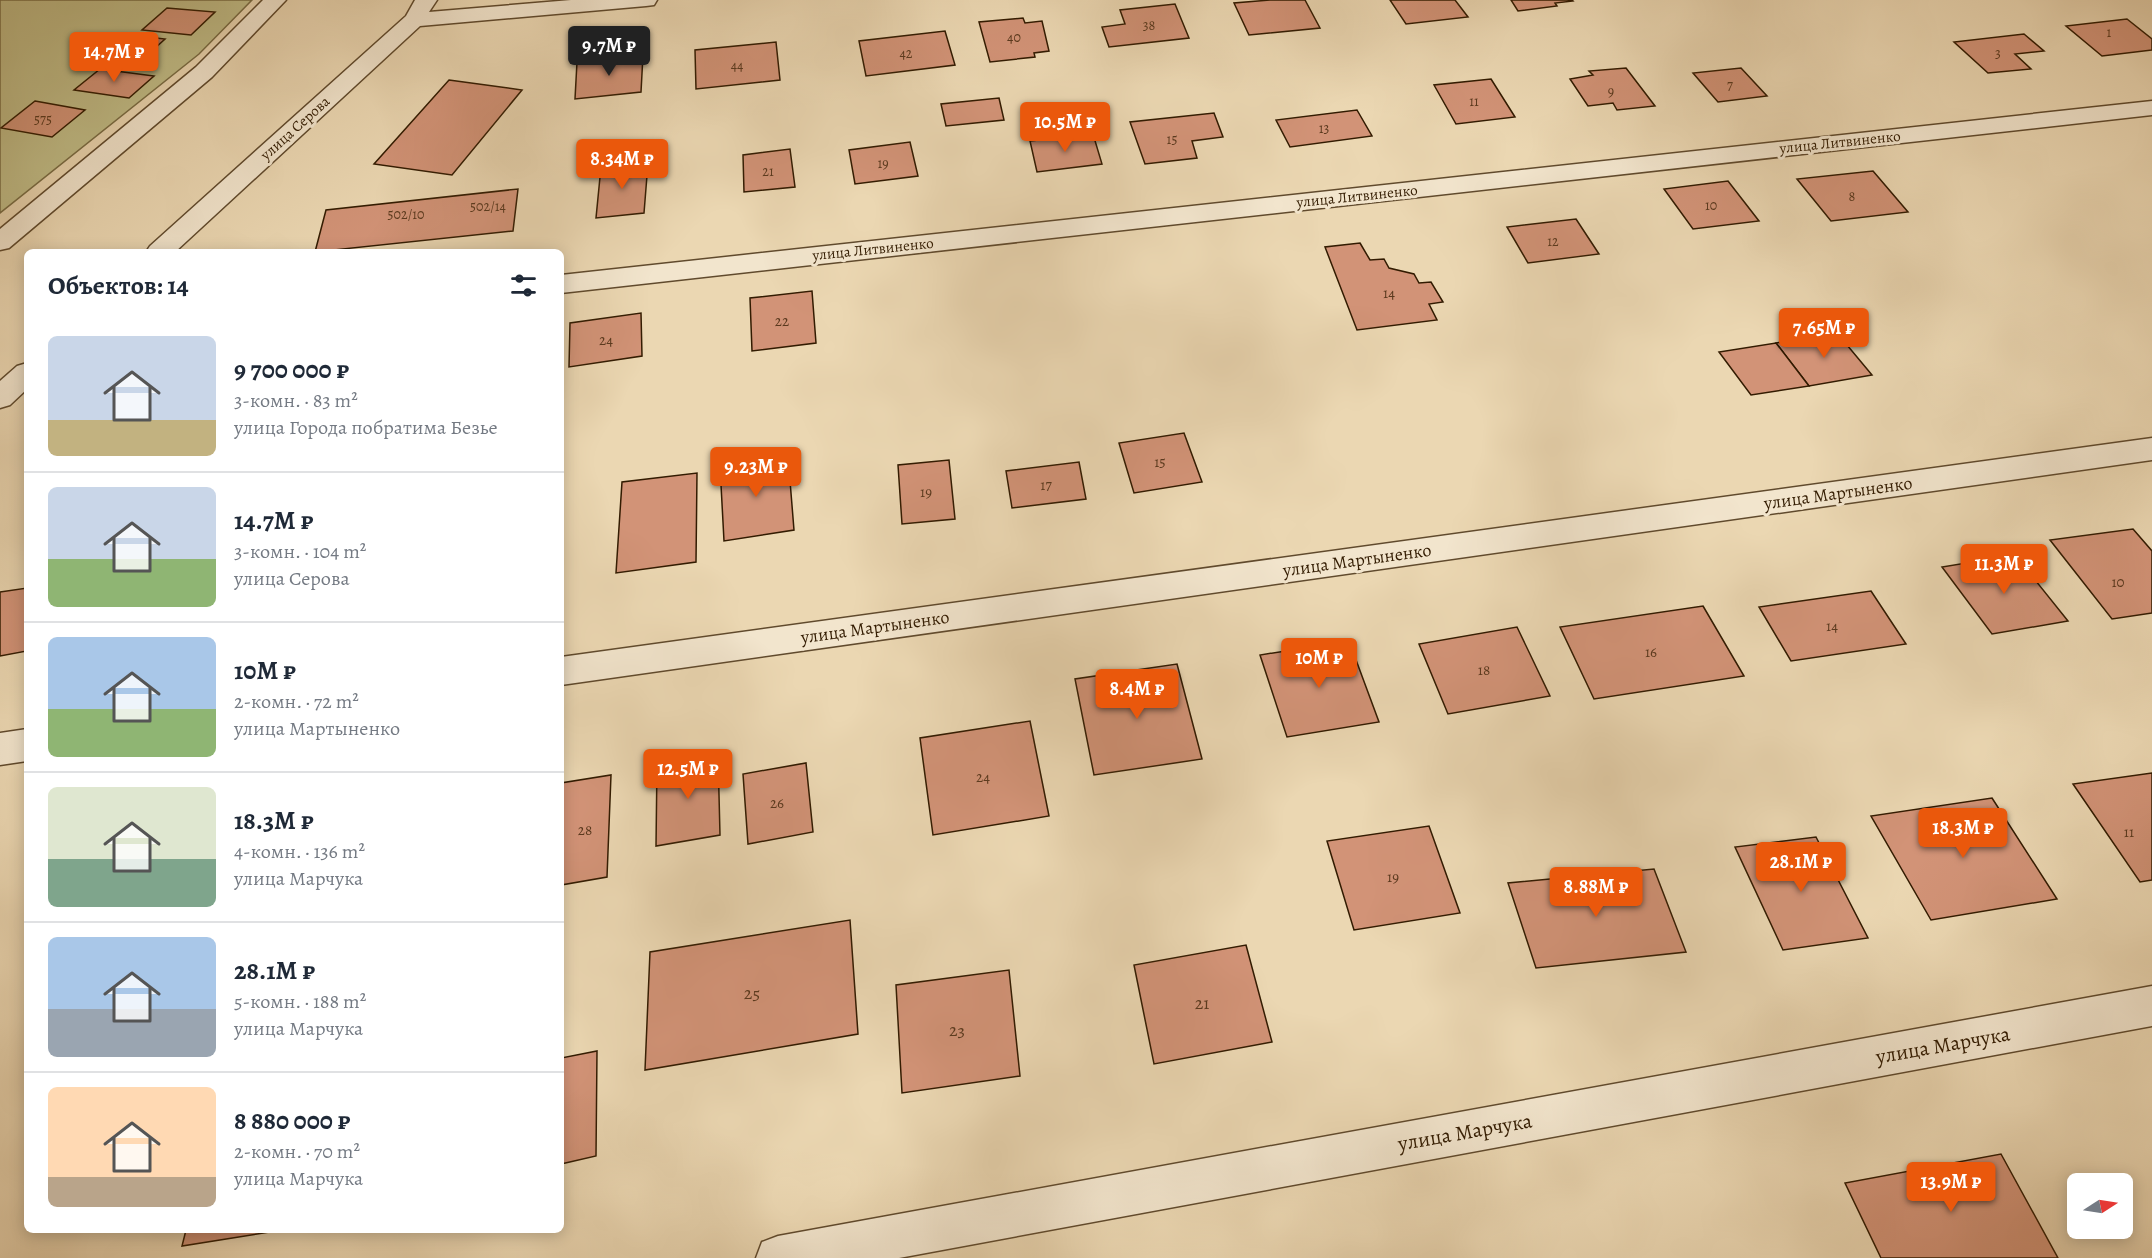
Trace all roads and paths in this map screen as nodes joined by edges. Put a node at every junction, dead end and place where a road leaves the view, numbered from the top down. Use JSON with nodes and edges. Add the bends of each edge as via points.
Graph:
{"nodes":[{"id":1,"x":275,"y":0,"type":"edge"},
{"id":2,"x":646,"y":0,"type":"edge"},
{"id":3,"x":420,"y":10,"type":"edge"},
{"id":4,"x":2152,"y":108,"type":"edge"},
{"id":5,"x":0,"y":242,"type":"edge"},
{"id":6,"x":162,"y":249,"type":"edge"},
{"id":7,"x":564,"y":284,"type":"edge"},
{"id":8,"x":24,"y":376,"type":"edge"},
{"id":9,"x":0,"y":398,"type":"edge"},
{"id":10,"x":2152,"y":449,"type":"edge"},
{"id":11,"x":564,"y":671,"type":"edge"},
{"id":12,"x":24,"y":745,"type":"edge"},
{"id":13,"x":0,"y":749,"type":"edge"},
{"id":14,"x":2152,"y":1006,"type":"edge"},
{"id":15,"x":778,"y":1258,"type":"edge"}],
"edges":[{"from":1,"to":5,"type":"street","via":[[204,72]]},
{"from":2,"to":3,"type":"street"},
{"from":3,"to":6,"type":"street","name":"улица Серова"},
{"from":4,"to":7,"type":"street","name":"улица Литвиненко"},
{"from":8,"to":9,"type":"street"},
{"from":10,"to":11,"type":"street","name":"улица Мартыненко"},
{"from":12,"to":13,"type":"street"},
{"from":14,"to":15,"type":"street","name":"улица Марчука"}]}
